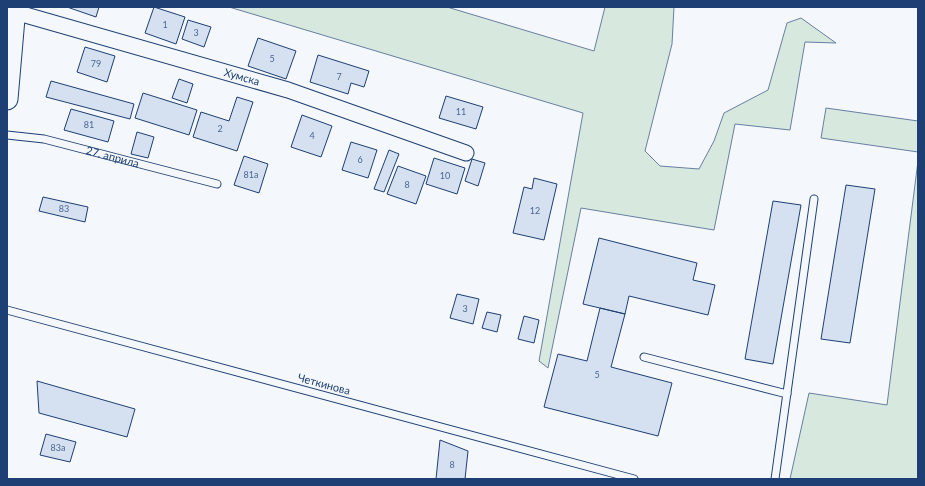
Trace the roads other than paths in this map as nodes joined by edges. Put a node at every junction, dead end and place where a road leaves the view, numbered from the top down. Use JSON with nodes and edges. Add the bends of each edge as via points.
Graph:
{"nodes":[{"id":1,"x":15,"y":10,"type":"edge"},
{"id":2,"x":8,"y":67,"type":"edge"},
{"id":3,"x":7,"y":99,"type":"edge"},
{"id":4,"x":7,"y":135,"type":"edge"},
{"id":5,"x":466,"y":152,"type":"dead end"},
{"id":6,"x":216,"y":184,"type":"dead end"},
{"id":7,"x":814,"y":199,"type":"dead end"},
{"id":8,"x":7,"y":310,"type":"edge"},
{"id":9,"x":644,"y":357,"type":"dead end"},
{"id":10,"x":787,"y":394,"type":"junction"},
{"id":11,"x":634,"y":479,"type":"edge"},
{"id":12,"x":775,"y":479,"type":"edge"}],
"edges":[{"from":1,"to":2,"type":"main road"},
{"from":1,"to":5,"type":"street","name":"Хумска","via":[[288,90]]},
{"from":2,"to":3,"type":"main road"},
{"from":4,"to":6,"type":"lane","name":"27. априла","via":[[44,139]]},
{"from":7,"to":10,"type":"lane"},
{"from":8,"to":11,"type":"lane","name":"Четкинова"},
{"from":9,"to":10,"type":"lane"},
{"from":10,"to":12,"type":"lane"}]}
